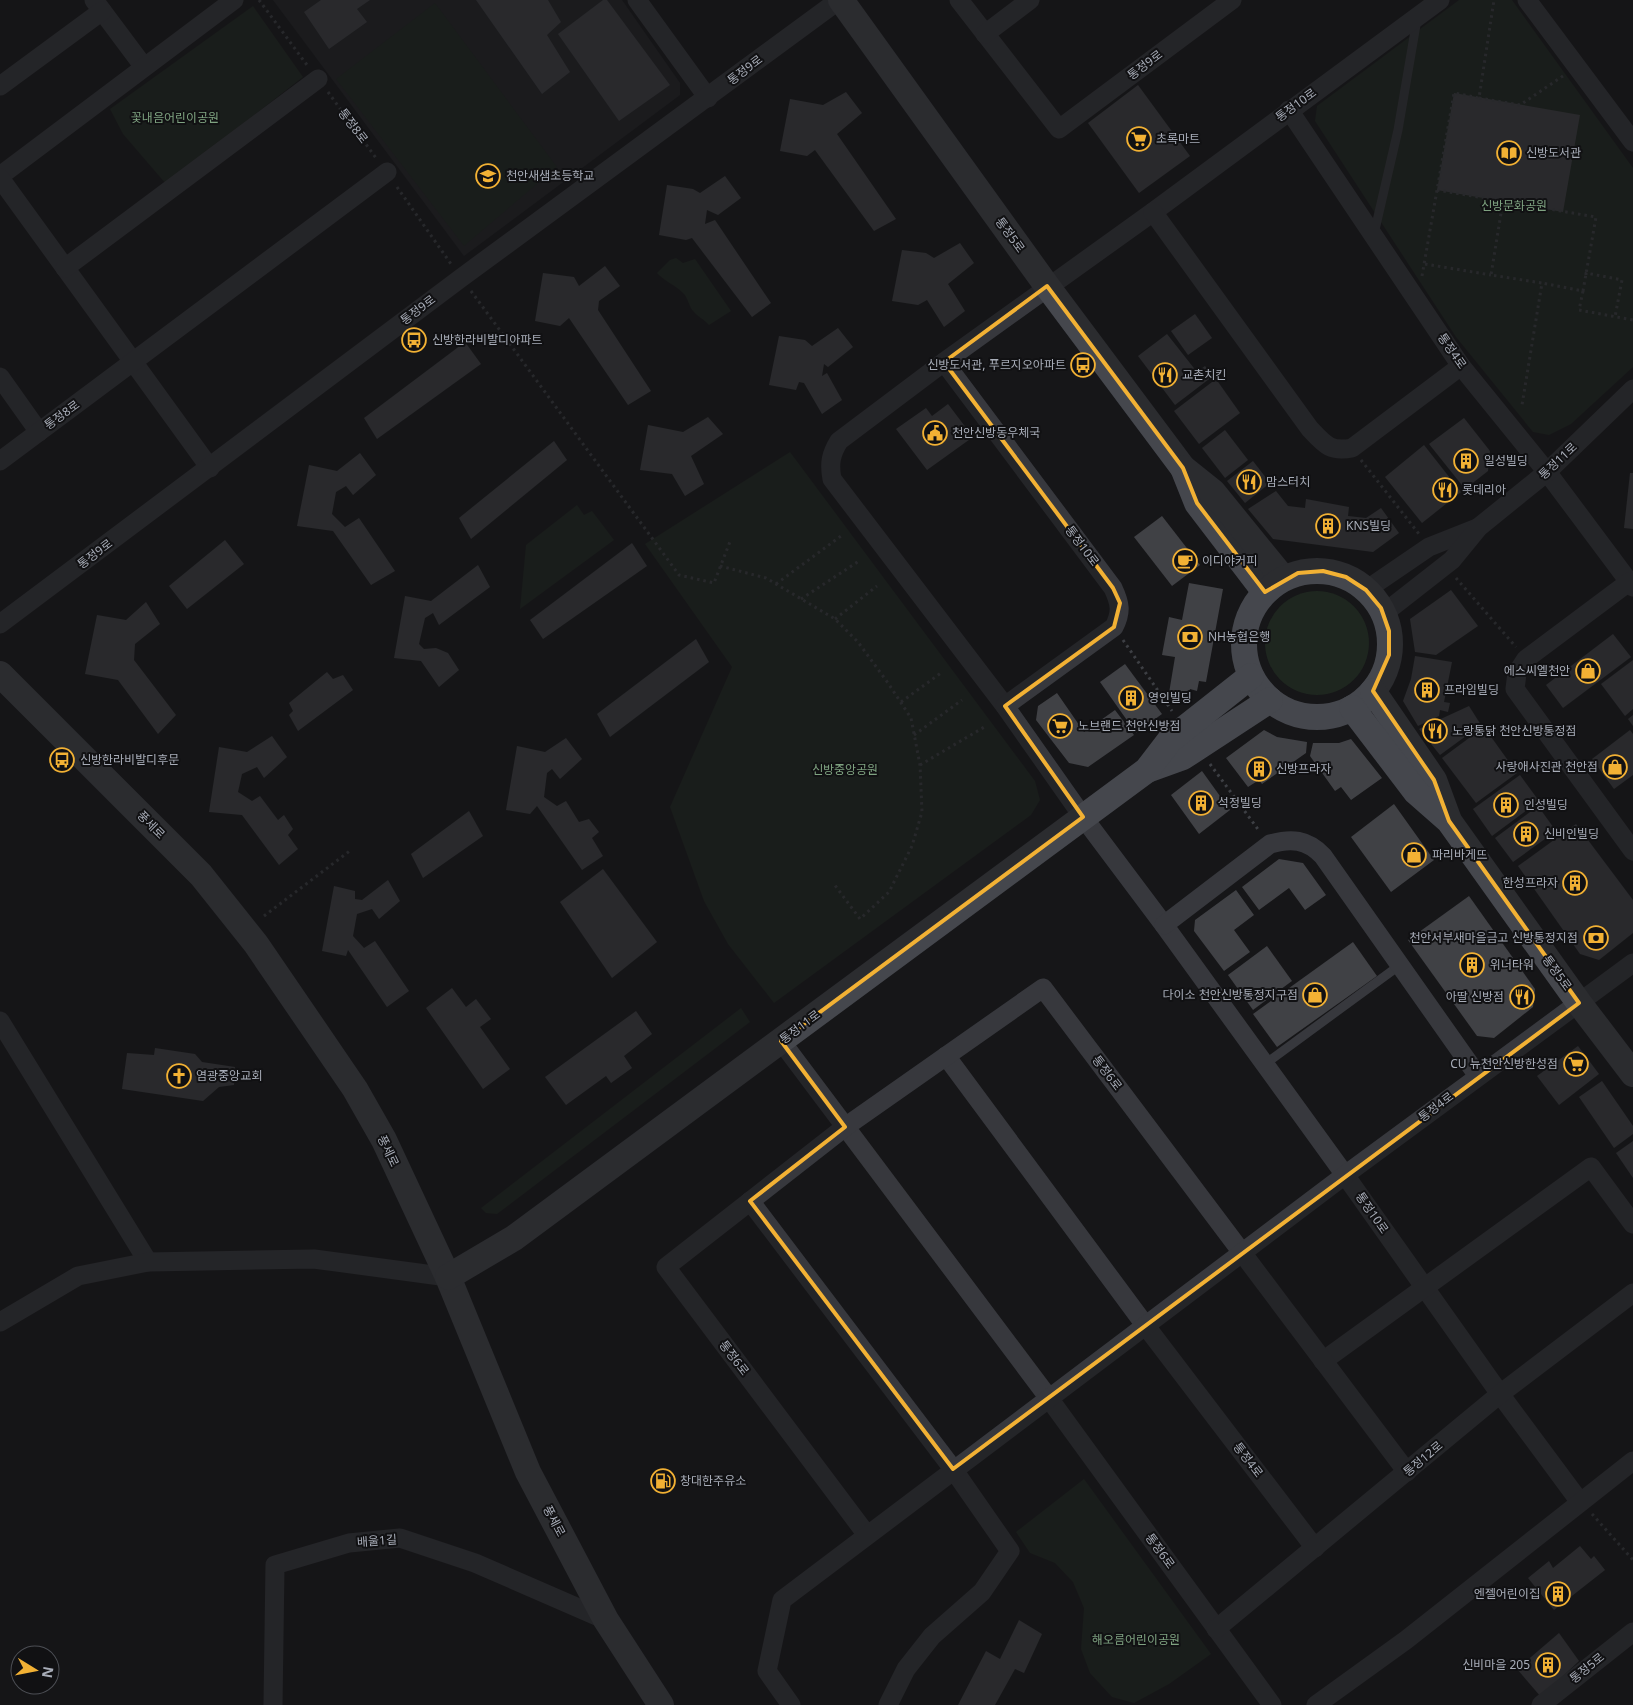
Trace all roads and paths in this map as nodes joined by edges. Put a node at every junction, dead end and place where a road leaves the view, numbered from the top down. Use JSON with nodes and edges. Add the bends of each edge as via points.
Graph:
{"nodes":[{"id":1,"x":234,"y":0,"type":"edge"},
{"id":2,"x":259,"y":0,"type":"edge"},
{"id":3,"x":637,"y":0,"type":"edge"},
{"id":4,"x":840,"y":0,"type":"edge"},
{"id":5,"x":958,"y":0,"type":"edge"},
{"id":6,"x":1030,"y":0,"type":"edge"},
{"id":7,"x":1232,"y":0,"type":"edge"},
{"id":8,"x":1440,"y":0,"type":"edge"},
{"id":9,"x":1494,"y":0,"type":"edge"},
{"id":10,"x":1528,"y":0,"type":"edge"},
{"id":11,"x":98,"y":5,"type":"edge"},
{"id":12,"x":1418,"y":16,"type":"junction"},
{"id":13,"x":985,"y":34,"type":"junction"},
{"id":14,"x":144,"y":67,"type":"junction"},
{"id":15,"x":1566,"y":75,"type":"dead end"},
{"id":16,"x":318,"y":79,"type":"junction"},
{"id":17,"x":0,"y":86,"type":"edge"},
{"id":18,"x":708,"y":98,"type":"junction"},
{"id":19,"x":1479,"y":98,"type":"junction"},
{"id":20,"x":1289,"y":110,"type":"junction"},
{"id":21,"x":1633,"y":142,"type":"edge"},
{"id":22,"x":387,"y":172,"type":"junction"},
{"id":23,"x":0,"y":177,"type":"edge"},
{"id":24,"x":1437,"y":190,"type":"junction"},
{"id":25,"x":1503,"y":201,"type":"junction"},
{"id":26,"x":1153,"y":212,"type":"junction"},
{"id":27,"x":1374,"y":236,"type":"junction"},
{"id":28,"x":1424,"y":264,"type":"junction"},
{"id":29,"x":65,"y":268,"type":"junction"},
{"id":30,"x":1586,"y":273,"type":"junction"},
{"id":31,"x":1490,"y":275,"type":"junction"},
{"id":32,"x":461,"y":278,"type":"junction"},
{"id":33,"x":1421,"y":283,"type":"dead end"},
{"id":34,"x":1542,"y":283,"type":"junction"},
{"id":35,"x":1047,"y":286,"type":"junction"},
{"id":36,"x":1583,"y":290,"type":"junction"},
{"id":37,"x":1615,"y":316,"type":"junction"},
{"id":38,"x":1633,"y":320,"type":"edge"},
{"id":39,"x":134,"y":362,"type":"junction"},
{"id":40,"x":944,"y":362,"type":"junction"},
{"id":41,"x":1461,"y":366,"type":"junction"},
{"id":42,"x":0,"y":377,"type":"edge"},
{"id":43,"x":1633,"y":389,"type":"edge"},
{"id":44,"x":1522,"y":405,"type":"dead end"},
{"id":45,"x":39,"y":432,"type":"junction"},
{"id":46,"x":1352,"y":448,"type":"junction"},
{"id":47,"x":0,"y":461,"type":"edge"},
{"id":48,"x":210,"y":468,"type":"junction"},
{"id":49,"x":1547,"y":472,"type":"junction"},
{"id":50,"x":1478,"y":527,"type":"junction"},
{"id":51,"x":841,"y":536,"type":"dead end"},
{"id":52,"x":731,"y":539,"type":"dead end"},
{"id":53,"x":1429,"y":547,"type":"junction"},
{"id":54,"x":859,"y":561,"type":"dead end"},
{"id":55,"x":720,"y":566,"type":"junction"},
{"id":56,"x":1445,"y":566,"type":"junction"},
{"id":57,"x":776,"y":584,"type":"junction"},
{"id":58,"x":1631,"y":584,"type":"edge"},
{"id":59,"x":1274,"y":585,"type":"junction"},
{"id":60,"x":877,"y":586,"type":"dead end"},
{"id":61,"x":1366,"y":590,"type":"junction"},
{"id":62,"x":801,"y":599,"type":"junction"},
{"id":63,"x":1383,"y":614,"type":"junction"},
{"id":64,"x":835,"y":619,"type":"junction"},
{"id":65,"x":0,"y":624,"type":"edge"},
{"id":66,"x":1114,"y":627,"type":"junction"},
{"id":67,"x":1526,"y":659,"type":"junction"},
{"id":68,"x":941,"y":673,"type":"dead end"},
{"id":69,"x":0,"y":674,"type":"edge"},
{"id":70,"x":1252,"y":676,"type":"junction"},
{"id":71,"x":1373,"y":690,"type":"junction"},
{"id":72,"x":962,"y":700,"type":"dead end"},
{"id":73,"x":1270,"y":700,"type":"junction"},
{"id":74,"x":901,"y":702,"type":"junction"},
{"id":75,"x":1005,"y":706,"type":"junction"},
{"id":76,"x":1352,"y":708,"type":"junction"},
{"id":77,"x":986,"y":726,"type":"dead end"},
{"id":78,"x":914,"y":734,"type":"junction"},
{"id":79,"x":1191,"y":738,"type":"junction"},
{"id":80,"x":920,"y":765,"type":"junction"},
{"id":81,"x":1083,"y":817,"type":"junction"},
{"id":82,"x":1449,"y":821,"type":"junction"},
{"id":83,"x":1270,"y":844,"type":"junction"},
{"id":84,"x":351,"y":850,"type":"dead end"},
{"id":85,"x":1633,"y":851,"type":"edge"},
{"id":86,"x":834,"y":884,"type":"dead end"},
{"id":87,"x":264,"y":916,"type":"dead end"},
{"id":88,"x":1164,"y":925,"type":"junction"},
{"id":89,"x":1633,"y":963,"type":"edge"},
{"id":90,"x":1400,"y":965,"type":"junction"},
{"id":91,"x":1579,"y":1003,"type":"junction"},
{"id":92,"x":0,"y":1021,"type":"edge"},
{"id":93,"x":781,"y":1041,"type":"junction"},
{"id":94,"x":946,"y":1056,"type":"junction"},
{"id":95,"x":1265,"y":1064,"type":"junction"},
{"id":96,"x":1633,"y":1074,"type":"edge"},
{"id":97,"x":1478,"y":1076,"type":"junction"},
{"id":98,"x":845,"y":1127,"type":"junction"},
{"id":99,"x":1346,"y":1174,"type":"junction"},
{"id":100,"x":750,"y":1201,"type":"junction"},
{"id":101,"x":1633,"y":1224,"type":"edge"},
{"id":102,"x":1242,"y":1253,"type":"junction"},
{"id":103,"x":148,"y":1262,"type":"junction"},
{"id":104,"x":448,"y":1277,"type":"junction"},
{"id":105,"x":1424,"y":1288,"type":"junction"},
{"id":106,"x":1633,"y":1293,"type":"edge"},
{"id":107,"x":0,"y":1322,"type":"edge"},
{"id":108,"x":1144,"y":1325,"type":"junction"},
{"id":109,"x":1323,"y":1361,"type":"junction"},
{"id":110,"x":1500,"y":1394,"type":"junction"},
{"id":111,"x":1048,"y":1397,"type":"junction"},
{"id":112,"x":1633,"y":1461,"type":"edge"},
{"id":113,"x":954,"y":1470,"type":"junction"},
{"id":114,"x":1407,"y":1472,"type":"junction"},
{"id":115,"x":1580,"y":1502,"type":"junction"},
{"id":116,"x":867,"y":1535,"type":"junction"},
{"id":117,"x":1315,"y":1548,"type":"junction"},
{"id":118,"x":1633,"y":1560,"type":"edge"},
{"id":119,"x":606,"y":1620,"type":"junction"},
{"id":120,"x":1216,"y":1629,"type":"junction"},
{"id":121,"x":1633,"y":1632,"type":"edge"},
{"id":122,"x":273,"y":1705,"type":"edge"},
{"id":123,"x":661,"y":1705,"type":"edge"},
{"id":124,"x":792,"y":1705,"type":"edge"},
{"id":125,"x":888,"y":1705,"type":"edge"},
{"id":126,"x":1272,"y":1705,"type":"edge"},
{"id":127,"x":1316,"y":1705,"type":"edge"},
{"id":128,"x":1541,"y":1705,"type":"edge"}],
"edges":[{"from":1,"to":14,"type":"street"},
{"from":2,"to":16,"type":"path","name":"통정8로"},
{"from":3,"to":18,"type":"street"},
{"from":4,"to":18,"type":"street","name":"통정9로"},
{"from":4,"to":35,"type":"street","name":"통정5로"},
{"from":5,"to":13,"type":"street","name":"통정9로"},
{"from":6,"to":13,"type":"street"},
{"from":7,"to":13,"type":"street","name":"통정9로","via":[[1059,129]]},
{"from":8,"to":12,"type":"street","name":"통정10로"},
{"from":9,"to":19,"type":"path"},
{"from":10,"to":21,"type":"street"},
{"from":11,"to":14,"type":"street"},
{"from":11,"to":17,"type":"street"},
{"from":12,"to":20,"type":"street","name":"통정10로"},
{"from":12,"to":27,"type":"lane","via":[[1398,130]]},
{"from":14,"to":23,"type":"street"},
{"from":15,"to":19,"type":"path","via":[[1520,105]]},
{"from":16,"to":22,"type":"path","name":"통정8로"},
{"from":16,"to":29,"type":"street"},
{"from":18,"to":32,"type":"street","name":"통정9로"},
{"from":19,"to":24,"type":"path","via":[[1454,93]]},
{"from":20,"to":26,"type":"street","name":"통정10로"},
{"from":20,"to":27,"type":"street","name":"통정4로"},
{"from":22,"to":32,"type":"path"},
{"from":22,"to":39,"type":"street","name":"통정8로"},
{"from":23,"to":29,"type":"street"},
{"from":24,"to":25,"type":"path"},
{"from":24,"to":28,"type":"path"},
{"from":25,"to":30,"type":"path","via":[[1596,218]]},
{"from":25,"to":31,"type":"path"},
{"from":26,"to":35,"type":"street","name":"통정10로"},
{"from":26,"to":46,"type":"street","via":[[1310,430],[1325,445],[1338,451]]},
{"from":27,"to":41,"type":"street","name":"통정4로"},
{"from":28,"to":31,"type":"path"},
{"from":28,"to":33,"type":"path"},
{"from":29,"to":39,"type":"street"},
{"from":30,"to":36,"type":"path"},
{"from":30,"to":37,"type":"path","via":[[1622,280]]},
{"from":31,"to":34,"type":"path"},
{"from":32,"to":48,"type":"street","name":"통정9로"},
{"from":32,"to":55,"type":"path","via":[[679,575],[714,583]]},
{"from":34,"to":36,"type":"path"},
{"from":34,"to":44,"type":"path"},
{"from":35,"to":40,"type":"street","name":"통정10로"},
{"from":35,"to":59,"type":"street","name":"통정5로","via":[[1182,468],[1197,504]]},
{"from":36,"to":37,"type":"path","via":[[1579,310]]},
{"from":37,"to":38,"type":"path"},
{"from":39,"to":45,"type":"street","name":"통정8로"},
{"from":39,"to":48,"type":"street"},
{"from":40,"to":66,"type":"street","name":"통정10로","via":[[1113,588],[1120,603],[1120,617]]},
{"from":40,"to":75,"type":"street","name":"통정10로","via":[[839,441],[829,467],[832,479]]},
{"from":41,"to":46,"type":"street"},
{"from":41,"to":49,"type":"street","name":"통정4로"},
{"from":42,"to":45,"type":"street","name":"통정8로"},
{"from":43,"to":49,"type":"street","name":"통정11로"},
{"from":45,"to":47,"type":"street","name":"통정8로"},
{"from":46,"to":53,"type":"path"},
{"from":48,"to":65,"type":"street","name":"통정9로"},
{"from":49,"to":50,"type":"street","name":"통정11로"},
{"from":49,"to":58,"type":"street","name":"통정4로"},
{"from":50,"to":53,"type":"street"},
{"from":50,"to":56,"type":"street"},
{"from":51,"to":57,"type":"path"},
{"from":52,"to":55,"type":"path"},
{"from":53,"to":61,"type":"street"},
{"from":54,"to":62,"type":"path"},
{"from":55,"to":57,"type":"path","via":[[766,578]]},
{"from":56,"to":63,"type":"street"},
{"from":56,"to":67,"type":"path"},
{"from":57,"to":62,"type":"path"},
{"from":58,"to":67,"type":"street","name":"통정4로"},
{"from":59,"to":61,"type":"street","via":[[1298,573],[1323,571],[1346,577]]},
{"from":59,"to":70,"type":"street","via":[[1247,622],[1243,647]]},
{"from":60,"to":64,"type":"path"},
{"from":61,"to":63,"type":"street"},
{"from":62,"to":64,"type":"path"},
{"from":63,"to":71,"type":"street","via":[[1389,631],[1389,655],[1382,677]]},
{"from":64,"to":74,"type":"path","via":[[858,642]]},
{"from":66,"to":75,"type":"street"},
{"from":66,"to":79,"type":"path"},
{"from":67,"to":85,"type":"street","via":[[1517,673],[1516,688]]},
{"from":68,"to":74,"type":"path"},
{"from":69,"to":104,"type":"street","name":"풍세로","via":[[201,875],[256,944],[355,1088],[384,1140]]},
{"from":70,"to":73,"type":"street"},
{"from":70,"to":79,"type":"street"},
{"from":71,"to":76,"type":"street"},
{"from":71,"to":82,"type":"street","via":[[1434,780]]},
{"from":72,"to":78,"type":"path"},
{"from":73,"to":76,"type":"street","via":[[1280,708],[1302,716],[1326,717]]},
{"from":73,"to":79,"type":"street"},
{"from":74,"to":78,"type":"path"},
{"from":75,"to":81,"type":"street","name":"통정10로"},
{"from":76,"to":82,"type":"street","via":[[1416,792]]},
{"from":77,"to":80,"type":"path"},
{"from":78,"to":80,"type":"path"},
{"from":79,"to":81,"type":"street","name":"통정11로","via":[[1183,757],[1147,770]]},
{"from":79,"to":83,"type":"path"},
{"from":80,"to":86,"type":"path","via":[[922,812],[912,846],[889,892],[860,919]]},
{"from":81,"to":88,"type":"street","name":"통정10로"},
{"from":81,"to":93,"type":"street","name":"통정11로"},
{"from":82,"to":91,"type":"street","name":"통정5로"},
{"from":83,"to":88,"type":"street"},
{"from":83,"to":90,"type":"street","via":[[1286,839],[1314,846]]},
{"from":84,"to":87,"type":"path"},
{"from":88,"to":95,"type":"street","name":"통정10로"},
{"from":89,"to":91,"type":"street","name":"통정4로"},
{"from":90,"to":95,"type":"lane"},
{"from":90,"to":97,"type":"street"},
{"from":91,"to":96,"type":"street","name":"통정5로"},
{"from":91,"to":97,"type":"street","name":"통정4로"},
{"from":92,"to":103,"type":"street"},
{"from":93,"to":98,"type":"street","name":"통정6로"},
{"from":93,"to":104,"type":"street","name":"통정11로","via":[[514,1238]]},
{"from":94,"to":98,"type":"street","name":"통정6로"},
{"from":94,"to":102,"type":"street","name":"통정6로","via":[[1043,988]]},
{"from":94,"to":108,"type":"street"},
{"from":95,"to":99,"type":"street","name":"통정10로"},
{"from":97,"to":99,"type":"street","name":"통정4로"},
{"from":98,"to":100,"type":"street","name":"통정6로"},
{"from":98,"to":111,"type":"street","name":"통정6로"},
{"from":99,"to":102,"type":"street","name":"통정4로"},
{"from":99,"to":105,"type":"street","name":"통정10로"},
{"from":100,"to":113,"type":"street"},
{"from":100,"to":116,"type":"street","name":"통정6로","via":[[666,1267]]},
{"from":101,"to":105,"type":"street","via":[[1591,1166]]},
{"from":102,"to":108,"type":"street","name":"통정4로"},
{"from":102,"to":109,"type":"street"},
{"from":103,"to":104,"type":"street","via":[[314,1259]]},
{"from":103,"to":107,"type":"street","via":[[78,1276]]},
{"from":104,"to":119,"type":"street","name":"풍세로","via":[[528,1472]]},
{"from":105,"to":109,"type":"street"},
{"from":105,"to":110,"type":"street","name":"통정10로"},
{"from":106,"to":110,"type":"street","name":"통정12로"},
{"from":108,"to":111,"type":"street","name":"통정4로"},
{"from":108,"to":117,"type":"street","name":"통정4로"},
{"from":109,"to":114,"type":"street"},
{"from":110,"to":114,"type":"street","name":"통정12로"},
{"from":110,"to":115,"type":"street","name":"통정10로"},
{"from":111,"to":113,"type":"street"},
{"from":111,"to":120,"type":"street","name":"통정6로"},
{"from":112,"to":115,"type":"street"},
{"from":113,"to":116,"type":"street"},
{"from":113,"to":125,"type":"street","via":[[1010,1551],[982,1592],[932,1636],[906,1669]]},
{"from":114,"to":117,"type":"street","name":"통정12로"},
{"from":115,"to":118,"type":"path"},
{"from":115,"to":127,"type":"street","via":[[1406,1640]]},
{"from":116,"to":124,"type":"street","via":[[782,1600],[767,1671]]},
{"from":117,"to":120,"type":"street","name":"통정12로"},
{"from":119,"to":122,"type":"street","name":"배울1길","via":[[474,1563],[400,1538],[348,1543],[275,1565]]},
{"from":119,"to":123,"type":"street","name":"풍세로"},
{"from":120,"to":126,"type":"street","name":"통정6로"},
{"from":121,"to":128,"type":"street","name":"통정5로"}]}
